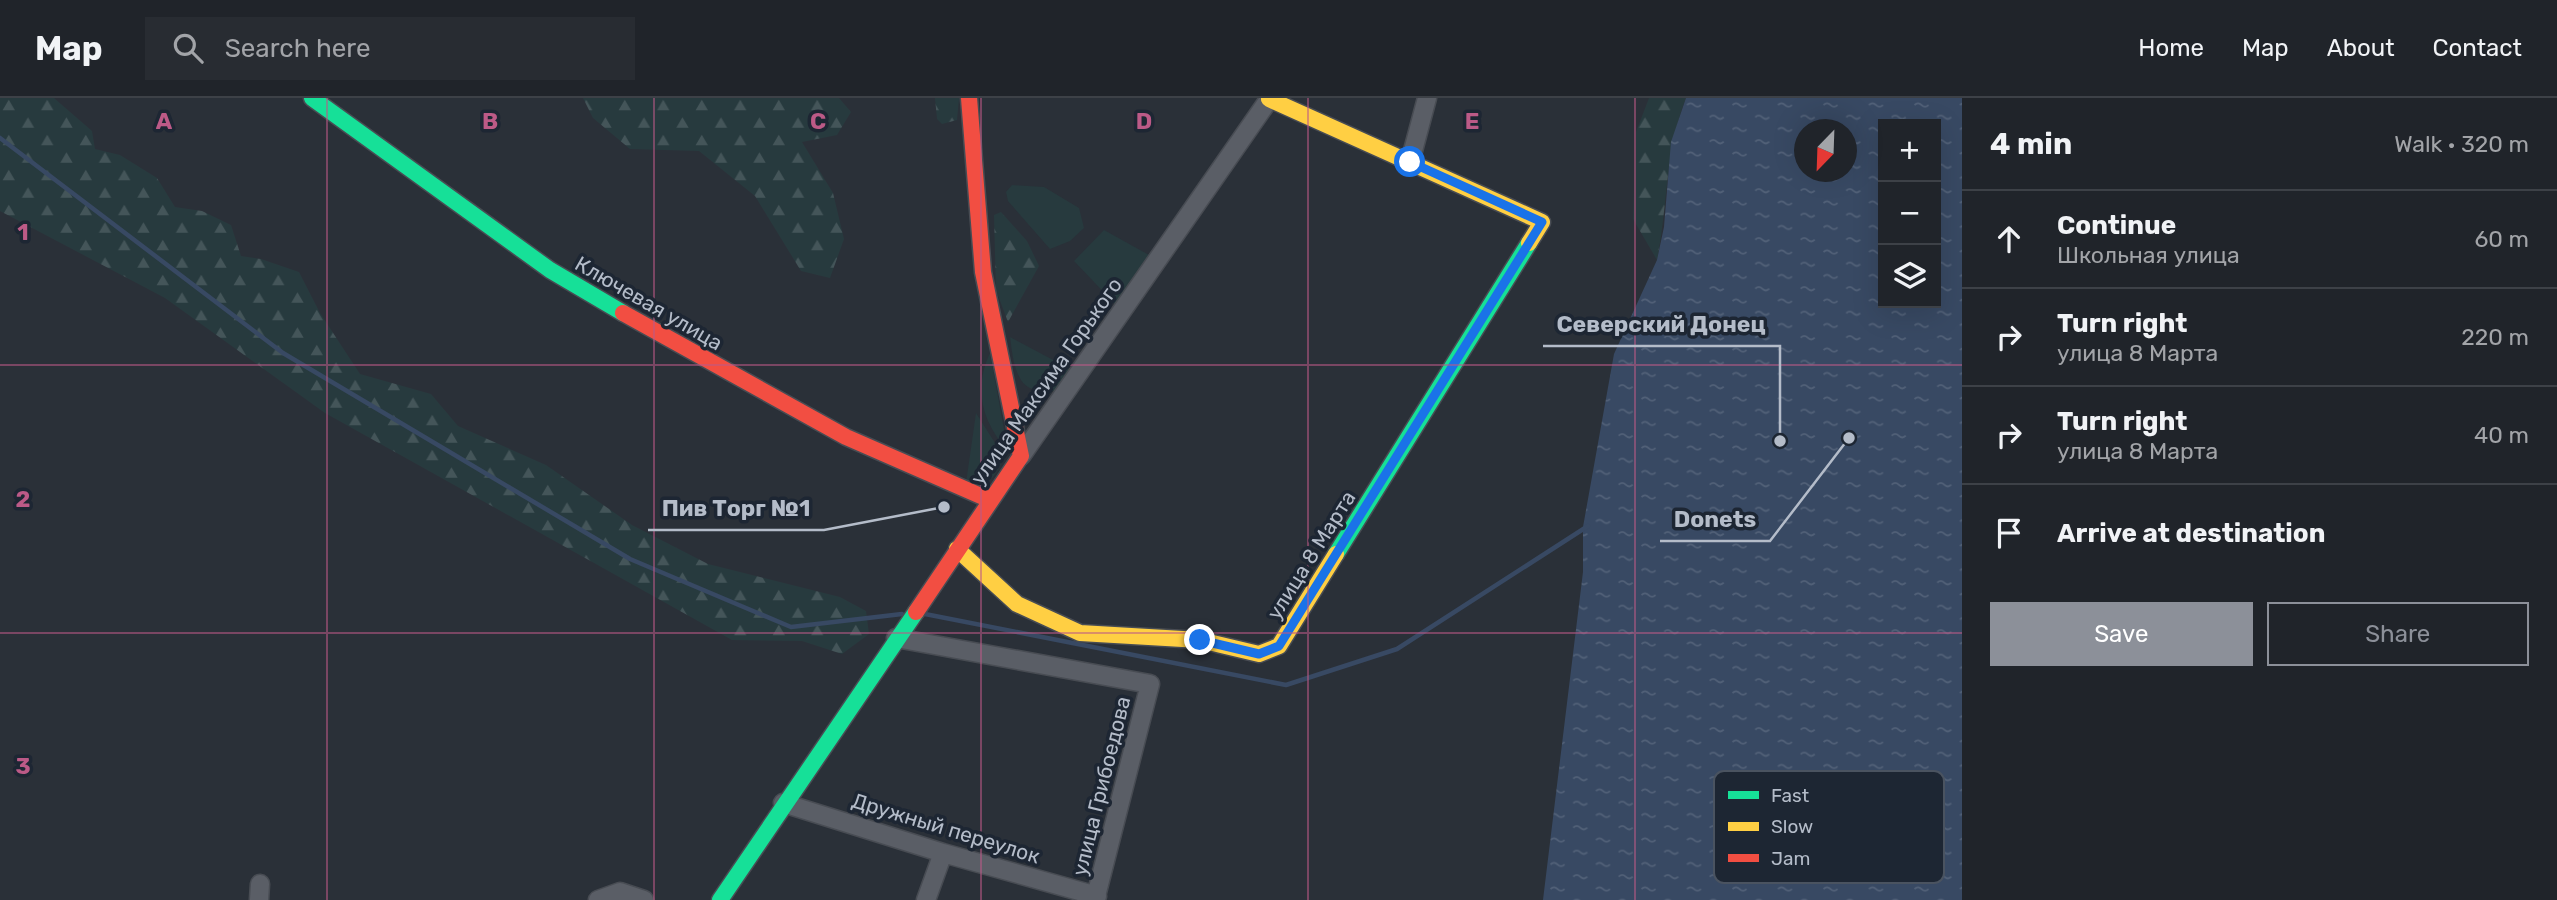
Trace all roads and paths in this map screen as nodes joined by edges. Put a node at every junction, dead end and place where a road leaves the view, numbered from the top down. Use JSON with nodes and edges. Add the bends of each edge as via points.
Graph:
{"nodes":[{"id":1,"x":312,"y":98,"type":"edge"},
{"id":2,"x":969,"y":98,"type":"edge"},
{"id":3,"x":1427,"y":98,"type":"edge"},
{"id":4,"x":1270,"y":99,"type":"edge"},
{"id":5,"x":1410,"y":162,"type":"junction"},
{"id":6,"x":1021,"y":456,"type":"junction"},
{"id":7,"x":990,"y":500,"type":"junction"},
{"id":8,"x":957,"y":549,"type":"junction"},
{"id":9,"x":896,"y":638,"type":"junction"},
{"id":10,"x":783,"y":803,"type":"junction"},
{"id":11,"x":943,"y":853,"type":"junction"},
{"id":12,"x":1096,"y":898,"type":"edge"},
{"id":13,"x":598,"y":900,"type":"edge"},
{"id":14,"x":644,"y":900,"type":"edge"},
{"id":15,"x":720,"y":900,"type":"edge"},
{"id":16,"x":926,"y":900,"type":"edge"}],
"edges":[{"from":1,"to":7,"type":"street","name":"Ключевая улица","via":[[550,270],[688,352],[846,437]]},
{"from":2,"to":6,"type":"street","via":[[983,272]]},
{"from":3,"to":5,"type":"street"},
{"from":4,"to":5,"type":"street"},
{"from":4,"to":6,"type":"street","name":"улица Максима Горького"},
{"from":5,"to":8,"type":"street","name":"улица 8 Марта","via":[[1542,222],[1279,646],[1259,654],[1200,640],[1080,633],[1017,604]]},
{"from":6,"to":7,"type":"street","name":"улица Максима Горького"},
{"from":7,"to":8,"type":"street","name":"улица Максима Горького"},
{"from":8,"to":9,"type":"street","name":"улица Максима Горького"},
{"from":9,"to":10,"type":"street","name":"улица Максима Горького"},
{"from":9,"to":12,"type":"street","name":"улица Грибоедова","via":[[1150,684]]},
{"from":10,"to":11,"type":"street","name":"Дружный переулок"},
{"from":10,"to":15,"type":"street","name":"улица Максима Горького"},
{"from":11,"to":12,"type":"street","name":"Дружный переулок"},
{"from":11,"to":16,"type":"street"},
{"from":13,"to":14,"type":"street","via":[[620,892]]}]}
